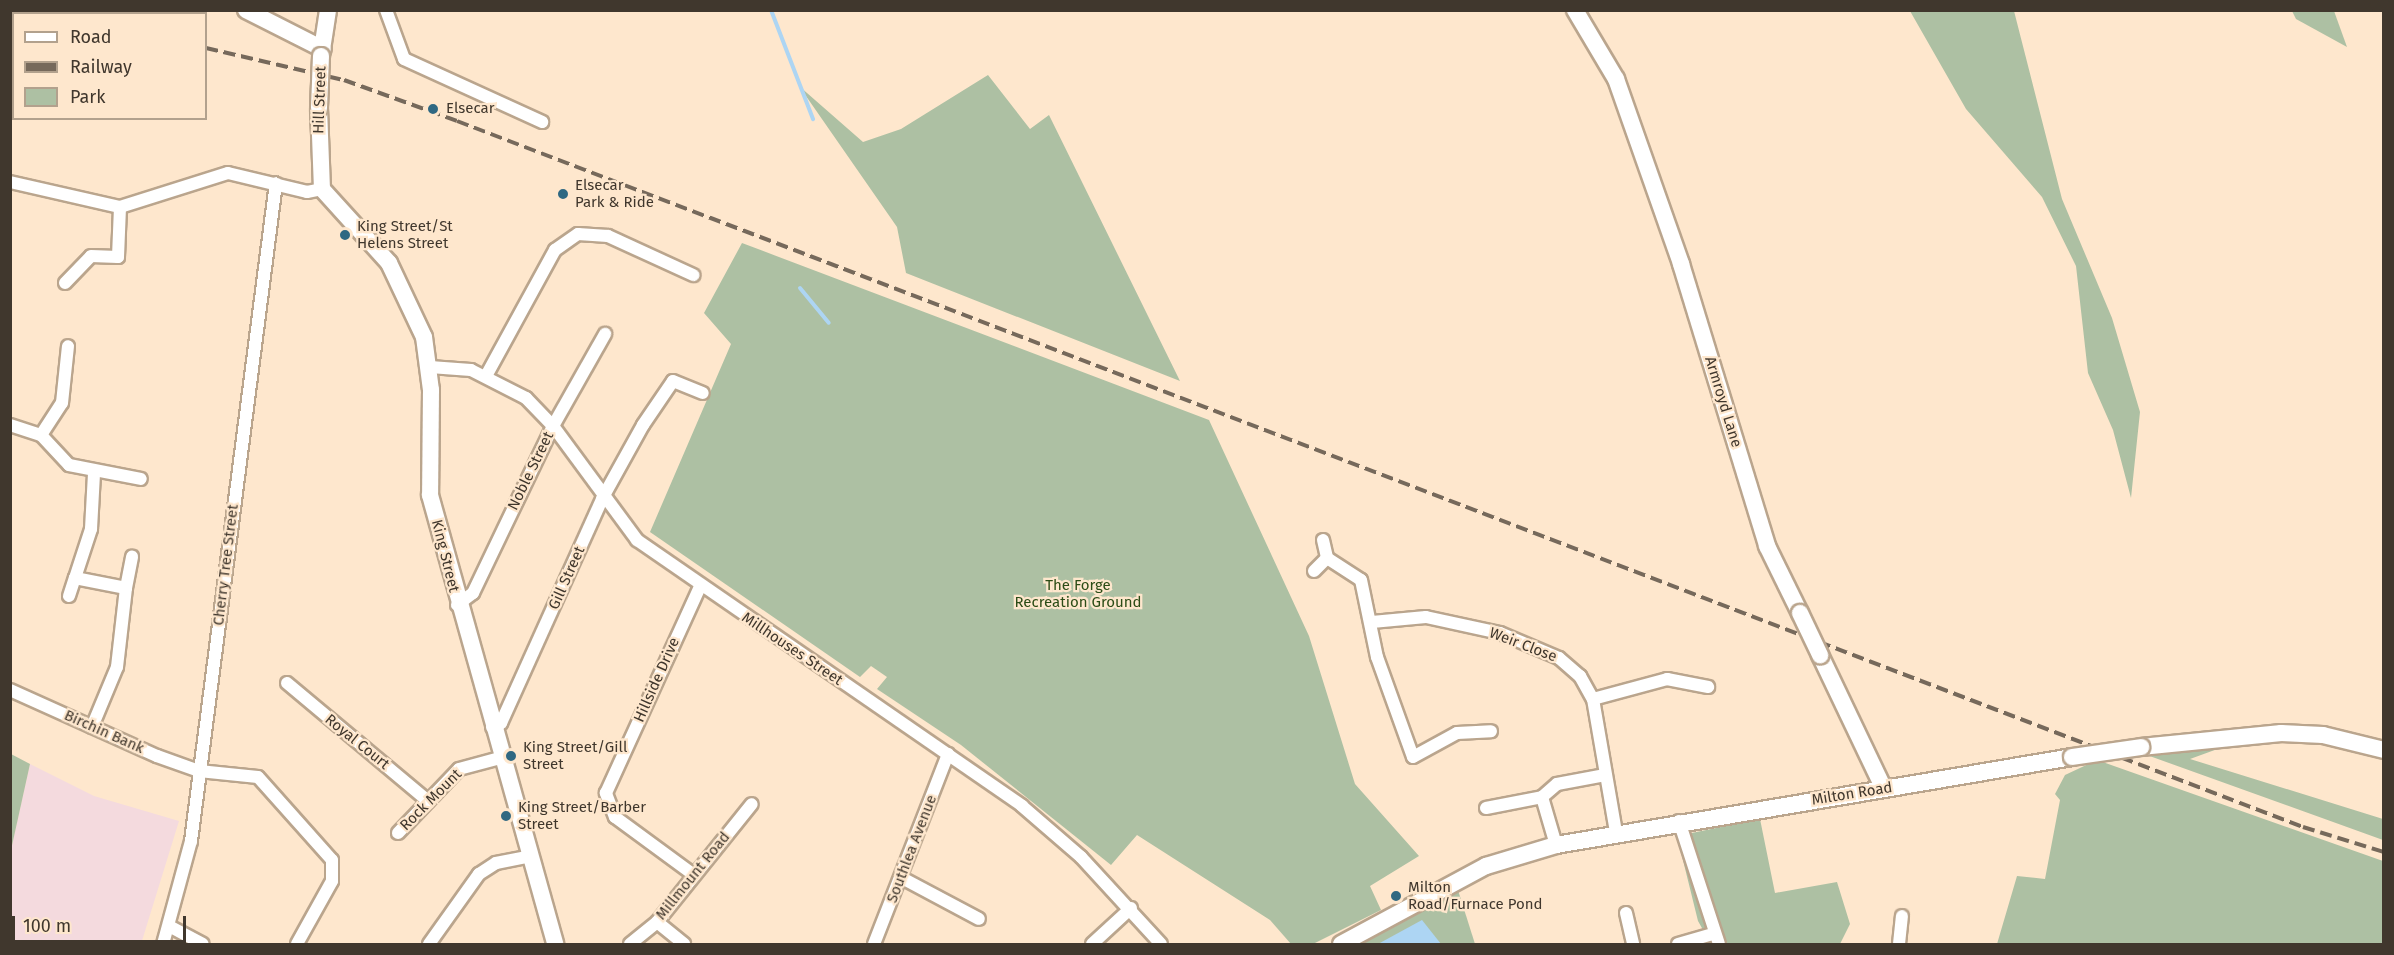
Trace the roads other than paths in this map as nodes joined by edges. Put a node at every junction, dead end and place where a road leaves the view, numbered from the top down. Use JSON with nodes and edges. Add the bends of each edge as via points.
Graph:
{"nodes":[{"id":1,"x":246,"y":10,"type":"edge"},
{"id":2,"x":328,"y":10,"type":"edge"},
{"id":3,"x":386,"y":10,"type":"edge"},
{"id":4,"x":1575,"y":10,"type":"edge"},
{"id":5,"x":322,"y":52,"type":"junction"},
{"id":6,"x":542,"y":122,"type":"dead end"},
{"id":7,"x":10,"y":182,"type":"edge"},
{"id":8,"x":276,"y":183,"type":"junction"},
{"id":9,"x":322,"y":189,"type":"junction"},
{"id":10,"x":120,"y":207,"type":"junction"},
{"id":11,"x":693,"y":275,"type":"dead end"},
{"id":12,"x":65,"y":283,"type":"dead end"},
{"id":13,"x":605,"y":334,"type":"dead end"},
{"id":14,"x":68,"y":346,"type":"dead end"},
{"id":15,"x":430,"y":367,"type":"junction"},
{"id":16,"x":486,"y":376,"type":"junction"},
{"id":17,"x":703,"y":393,"type":"dead end"},
{"id":18,"x":10,"y":425,"type":"edge"},
{"id":19,"x":553,"y":426,"type":"junction"},
{"id":20,"x":41,"y":435,"type":"junction"},
{"id":21,"x":94,"y":474,"type":"junction"},
{"id":22,"x":141,"y":479,"type":"dead end"},
{"id":23,"x":602,"y":499,"type":"junction"},
{"id":24,"x":1323,"y":540,"type":"dead end"},
{"id":25,"x":132,"y":557,"type":"dead end"},
{"id":26,"x":1327,"y":558,"type":"junction"},
{"id":27,"x":1314,"y":571,"type":"dead end"},
{"id":28,"x":75,"y":578,"type":"junction"},
{"id":29,"x":700,"y":587,"type":"junction"},
{"id":30,"x":126,"y":588,"type":"junction"},
{"id":31,"x":69,"y":596,"type":"dead end"},
{"id":32,"x":458,"y":605,"type":"junction"},
{"id":33,"x":1372,"y":622,"type":"junction"},
{"id":34,"x":287,"y":683,"type":"dead end"},
{"id":35,"x":1708,"y":687,"type":"dead end"},
{"id":36,"x":10,"y":690,"type":"edge"},
{"id":37,"x":1593,"y":699,"type":"junction"},
{"id":38,"x":92,"y":727,"type":"junction"},
{"id":39,"x":492,"y":728,"type":"junction"},
{"id":40,"x":1491,"y":731,"type":"dead end"},
{"id":41,"x":2384,"y":750,"type":"edge"},
{"id":42,"x":948,"y":754,"type":"junction"},
{"id":43,"x":500,"y":758,"type":"junction"},
{"id":44,"x":200,"y":771,"type":"junction"},
{"id":45,"x":1605,"y":776,"type":"junction"},
{"id":46,"x":1884,"y":789,"type":"junction"},
{"id":47,"x":1542,"y":797,"type":"junction"},
{"id":48,"x":428,"y":801,"type":"junction"},
{"id":49,"x":752,"y":804,"type":"dead end"},
{"id":50,"x":1486,"y":808,"type":"dead end"},
{"id":51,"x":1679,"y":821,"type":"junction"},
{"id":52,"x":1616,"y":832,"type":"junction"},
{"id":53,"x":398,"y":833,"type":"dead end"},
{"id":54,"x":1556,"y":845,"type":"junction"},
{"id":55,"x":528,"y":857,"type":"junction"},
{"id":56,"x":694,"y":875,"type":"junction"},
{"id":57,"x":902,"y":878,"type":"junction"},
{"id":58,"x":1131,"y":908,"type":"junction"},
{"id":59,"x":1626,"y":913,"type":"dead end"},
{"id":60,"x":1902,"y":916,"type":"dead end"},
{"id":61,"x":979,"y":919,"type":"dead end"},
{"id":62,"x":657,"y":922,"type":"junction"},
{"id":63,"x":169,"y":926,"type":"junction"},
{"id":64,"x":1717,"y":939,"type":"edge"},
{"id":65,"x":163,"y":945,"type":"edge"},
{"id":66,"x":203,"y":945,"type":"edge"},
{"id":67,"x":297,"y":945,"type":"edge"},
{"id":68,"x":429,"y":945,"type":"edge"},
{"id":69,"x":555,"y":945,"type":"edge"},
{"id":70,"x":630,"y":945,"type":"edge"},
{"id":71,"x":684,"y":945,"type":"edge"},
{"id":72,"x":874,"y":945,"type":"edge"},
{"id":73,"x":1092,"y":945,"type":"edge"},
{"id":74,"x":1161,"y":945,"type":"edge"},
{"id":75,"x":1341,"y":945,"type":"edge"},
{"id":76,"x":1633,"y":945,"type":"edge"},
{"id":77,"x":1678,"y":945,"type":"edge"},
{"id":78,"x":1899,"y":945,"type":"edge"}],
"edges":[{"from":1,"to":5,"type":"street"},
{"from":2,"to":5,"type":"street","name":"Hill Street"},
{"from":3,"to":6,"type":"street","via":[[404,59]]},
{"from":4,"to":46,"type":"street","name":"Armroyd Lane","bridge":true,"via":[[1616,79],[1681,264],[1767,546]]},
{"from":5,"to":9,"type":"street","name":"Hill Street","bridge":true},
{"from":7,"to":10,"type":"street"},
{"from":8,"to":9,"type":"street","via":[[307,192]]},
{"from":8,"to":10,"type":"street","via":[[228,172]]},
{"from":8,"to":44,"type":"street","name":"Cherry Tree Street"},
{"from":9,"to":15,"type":"street","name":"King Street","via":[[398,275],[424,337]]},
{"from":10,"to":12,"type":"street","via":[[118,257],[91,256]]},
{"from":11,"to":16,"type":"street","via":[[608,236],[578,234],[555,250]]},
{"from":13,"to":19,"type":"street","name":"Noble Street"},
{"from":14,"to":20,"type":"street","via":[[62,403]]},
{"from":15,"to":16,"type":"street","name":"Millhouses Street"},
{"from":15,"to":32,"type":"street","name":"King Street","via":[[430,495]]},
{"from":16,"to":19,"type":"street","name":"Millhouses Street","via":[[526,398]]},
{"from":17,"to":23,"type":"street","name":"Gill Street","via":[[673,381],[643,425]]},
{"from":18,"to":20,"type":"street"},
{"from":19,"to":23,"type":"street","name":"Millhouses Street"},
{"from":19,"to":32,"type":"street","name":"Noble Street","via":[[473,593]]},
{"from":20,"to":21,"type":"street","via":[[69,465]]},
{"from":21,"to":22,"type":"street"},
{"from":21,"to":28,"type":"street","via":[[91,529]]},
{"from":23,"to":29,"type":"street","name":"Millhouses Street","via":[[637,540]]},
{"from":23,"to":39,"type":"street","name":"Gill Street","via":[[501,723]]},
{"from":24,"to":26,"type":"street"},
{"from":25,"to":30,"type":"street"},
{"from":26,"to":27,"type":"street"},
{"from":26,"to":33,"type":"street","via":[[1360,580]]},
{"from":28,"to":30,"type":"street"},
{"from":28,"to":31,"type":"street"},
{"from":29,"to":42,"type":"street","name":"Millhouses Street"},
{"from":29,"to":56,"type":"street","name":"Hillside Drive","via":[[606,793],[615,817]]},
{"from":30,"to":38,"type":"street","via":[[117,667]]},
{"from":32,"to":39,"type":"street","name":"King Street"},
{"from":33,"to":37,"type":"street","name":"Weir Close","via":[[1426,616],[1500,633],[1559,658],[1580,676]]},
{"from":33,"to":40,"type":"street","via":[[1377,657],[1413,757],[1457,733]]},
{"from":34,"to":48,"type":"street","name":"Royal Court"},
{"from":35,"to":37,"type":"street","via":[[1667,680]]},
{"from":36,"to":38,"type":"street","name":"Birchin Bank"},
{"from":37,"to":45,"type":"street","name":"Weir Close"},
{"from":38,"to":44,"type":"street","name":"Birchin Bank"},
{"from":39,"to":43,"type":"street","name":"King Street"},
{"from":41,"to":46,"type":"street","name":"Milton Road","bridge":true,"via":[[2324,735],[2281,732],[2141,747]]},
{"from":42,"to":57,"type":"street","name":"Southlea Avenue"},
{"from":42,"to":58,"type":"street","name":"Millhouses Street","via":[[1023,806]]},
{"from":43,"to":48,"type":"street","name":"Rock Mount","via":[[459,769]]},
{"from":43,"to":55,"type":"street","name":"King Street"},
{"from":44,"to":63,"type":"street","name":"Cherry Tree Street","via":[[191,841]]},
{"from":44,"to":67,"type":"street","name":"Birchin Bank","via":[[258,777],[329,852],[332,880]]},
{"from":45,"to":47,"type":"street","via":[[1557,784]]},
{"from":45,"to":52,"type":"street","name":"Weir Close"},
{"from":46,"to":51,"type":"street","name":"Milton Road"},
{"from":47,"to":50,"type":"street"},
{"from":47,"to":54,"type":"street"},
{"from":48,"to":53,"type":"street","name":"Rock Mount"},
{"from":49,"to":56,"type":"street","name":"Millmount Road"},
{"from":51,"to":52,"type":"street","name":"Milton Road"},
{"from":51,"to":64,"type":"street"},
{"from":52,"to":54,"type":"street","name":"Milton Road"},
{"from":54,"to":75,"type":"street","name":"Milton Road","via":[[1486,866]]},
{"from":55,"to":68,"type":"street","via":[[496,863],[478,874]]},
{"from":55,"to":69,"type":"street","name":"King Street"},
{"from":56,"to":62,"type":"street","name":"Millmount Road"},
{"from":57,"to":61,"type":"street"},
{"from":57,"to":72,"type":"street","name":"Southlea Avenue"},
{"from":58,"to":73,"type":"street"},
{"from":58,"to":74,"type":"street","name":"Millhouses Street"},
{"from":59,"to":76,"type":"street"},
{"from":60,"to":78,"type":"street"},
{"from":62,"to":70,"type":"street","name":"Millmount Road"},
{"from":62,"to":71,"type":"street"},
{"from":63,"to":65,"type":"street","name":"Cherry Tree Street"},
{"from":63,"to":66,"type":"street"},
{"from":64,"to":77,"type":"street"}]}
